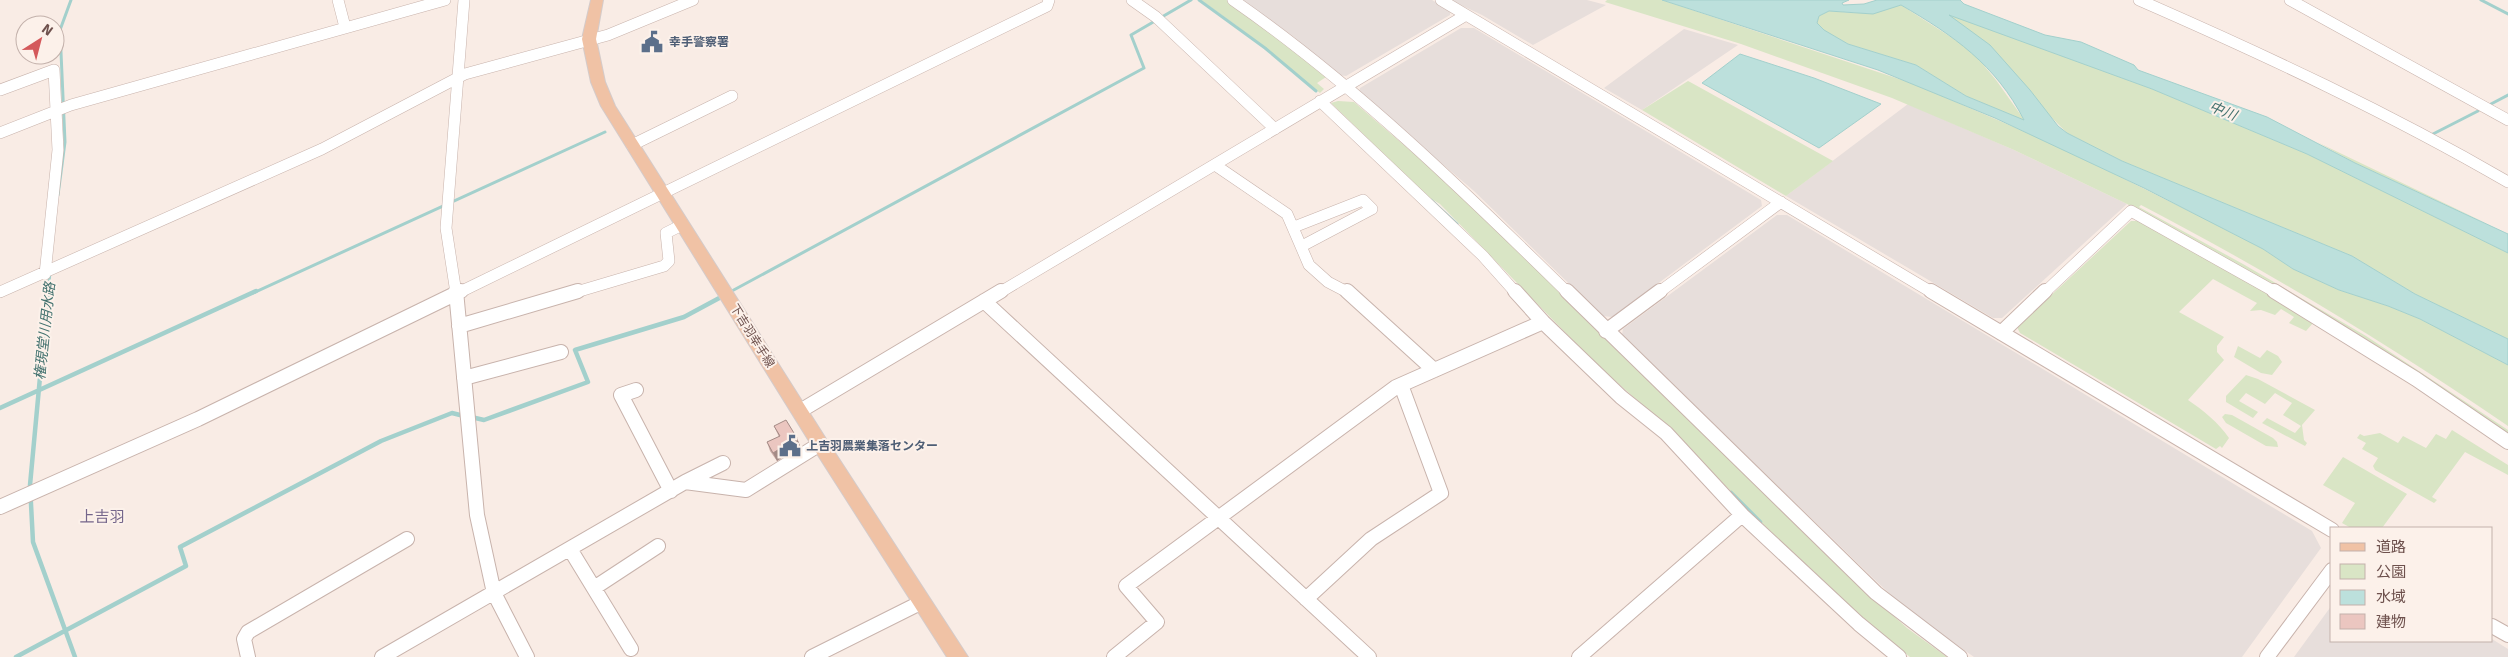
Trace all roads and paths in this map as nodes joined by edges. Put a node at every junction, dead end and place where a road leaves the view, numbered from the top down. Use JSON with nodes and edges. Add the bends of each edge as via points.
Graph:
{"nodes":[{"id":1,"x":338,"y":0,"type":"edge"},
{"id":2,"x":444,"y":0,"type":"edge"},
{"id":3,"x":464,"y":0,"type":"edge"},
{"id":4,"x":597,"y":0,"type":"edge"},
{"id":5,"x":693,"y":0,"type":"edge"},
{"id":6,"x":1049,"y":0,"type":"edge"},
{"id":7,"x":1132,"y":0,"type":"edge"},
{"id":8,"x":1233,"y":0,"type":"edge"},
{"id":9,"x":1441,"y":0,"type":"edge"},
{"id":10,"x":2139,"y":0,"type":"edge"},
{"id":11,"x":2290,"y":0,"type":"edge"},
{"id":12,"x":1466,"y":15,"type":"junction"},
{"id":13,"x":345,"y":27,"type":"junction"},
{"id":14,"x":590,"y":39,"type":"junction"},
{"id":15,"x":459,"y":76,"type":"junction"},
{"id":16,"x":1345,"y":87,"type":"junction"},
{"id":17,"x":0,"y":90,"type":"edge"},
{"id":18,"x":732,"y":96,"type":"dead end"},
{"id":19,"x":1320,"y":101,"type":"junction"},
{"id":20,"x":56,"y":110,"type":"junction"},
{"id":21,"x":2508,"y":120,"type":"edge"},
{"id":22,"x":1275,"y":129,"type":"junction"},
{"id":23,"x":0,"y":133,"type":"edge"},
{"id":24,"x":632,"y":145,"type":"junction"},
{"id":25,"x":1216,"y":165,"type":"junction"},
{"id":26,"x":2508,"y":182,"type":"edge"},
{"id":27,"x":662,"y":194,"type":"junction"},
{"id":28,"x":1780,"y":202,"type":"junction"},
{"id":29,"x":682,"y":225,"type":"junction"},
{"id":30,"x":1294,"y":227,"type":"junction"},
{"id":31,"x":1302,"y":246,"type":"junction"},
{"id":32,"x":45,"y":274,"type":"junction"},
{"id":33,"x":0,"y":292,"type":"edge"},
{"id":34,"x":456,"y":292,"type":"junction"},
{"id":35,"x":984,"y":301,"type":"junction"},
{"id":36,"x":1543,"y":322,"type":"junction"},
{"id":37,"x":459,"y":326,"type":"junction"},
{"id":38,"x":1606,"y":331,"type":"junction"},
{"id":39,"x":2001,"y":333,"type":"junction"},
{"id":40,"x":561,"y":352,"type":"dead end"},
{"id":41,"x":1434,"y":370,"type":"junction"},
{"id":42,"x":464,"y":378,"type":"junction"},
{"id":43,"x":1400,"y":385,"type":"junction"},
{"id":44,"x":636,"y":390,"type":"dead end"},
{"id":45,"x":800,"y":411,"type":"junction"},
{"id":46,"x":2508,"y":442,"type":"edge"},
{"id":47,"x":820,"y":444,"type":"junction"},
{"id":48,"x":723,"y":463,"type":"dead end"},
{"id":49,"x":685,"y":482,"type":"junction"},
{"id":50,"x":671,"y":491,"type":"junction"},
{"id":51,"x":0,"y":507,"type":"edge"},
{"id":52,"x":1742,"y":515,"type":"junction"},
{"id":53,"x":1217,"y":517,"type":"junction"},
{"id":54,"x":2330,"y":529,"type":"edge"},
{"id":55,"x":407,"y":539,"type":"dead end"},
{"id":56,"x":658,"y":546,"type":"dead end"},
{"id":57,"x":570,"y":549,"type":"junction"},
{"id":58,"x":2330,"y":573,"type":"edge"},
{"id":59,"x":594,"y":588,"type":"junction"},
{"id":60,"x":494,"y":593,"type":"junction"},
{"id":61,"x":1306,"y":599,"type":"junction"},
{"id":62,"x":922,"y":602,"type":"junction"},
{"id":63,"x":2493,"y":627,"type":"edge"},
{"id":64,"x":2508,"y":636,"type":"edge"},
{"id":65,"x":631,"y":648,"type":"dead end"},
{"id":66,"x":248,"y":657,"type":"edge"},
{"id":67,"x":382,"y":657,"type":"edge"},
{"id":68,"x":526,"y":657,"type":"edge"},
{"id":69,"x":812,"y":657,"type":"edge"},
{"id":70,"x":958,"y":657,"type":"edge"},
{"id":71,"x":1114,"y":657,"type":"edge"},
{"id":72,"x":1369,"y":657,"type":"edge"},
{"id":73,"x":1580,"y":657,"type":"edge"},
{"id":74,"x":1898,"y":657,"type":"edge"},
{"id":75,"x":1960,"y":657,"type":"edge"},
{"id":76,"x":2267,"y":657,"type":"edge"}],
"edges":[{"from":1,"to":13,"type":"street"},
{"from":2,"to":13,"type":"street"},
{"from":3,"to":15,"type":"street"},
{"from":4,"to":14,"type":"main road","name":"下吉羽幸手線"},
{"from":5,"to":14,"type":"street","via":[[608,35]]},
{"from":6,"to":27,"type":"street","via":[[1047,6]]},
{"from":7,"to":22,"type":"street","via":[[1156,18]]},
{"from":8,"to":16,"type":"street","via":[[1288,38]]},
{"from":9,"to":12,"type":"street"},
{"from":10,"to":26,"type":"street","via":[[2347,94]]},
{"from":11,"to":21,"type":"street"},
{"from":12,"to":16,"type":"street"},
{"from":12,"to":28,"type":"street"},
{"from":13,"to":20,"type":"street"},
{"from":14,"to":15,"type":"street"},
{"from":14,"to":24,"type":"main road","name":"下吉羽幸手線","via":[[598,82],[608,106]]},
{"from":15,"to":32,"type":"street","via":[[347,137]]},
{"from":15,"to":34,"type":"street","via":[[446,228]]},
{"from":16,"to":19,"type":"street"},
{"from":16,"to":38,"type":"street","via":[[1465,192]]},
{"from":17,"to":20,"type":"street","via":[[54,70]]},
{"from":18,"to":24,"type":"street"},
{"from":19,"to":22,"type":"street"},
{"from":19,"to":36,"type":"street","via":[[1483,256]]},
{"from":20,"to":23,"type":"street"},
{"from":20,"to":32,"type":"street","via":[[58,150]]},
{"from":22,"to":25,"type":"street"},
{"from":24,"to":27,"type":"main road","name":"下吉羽幸手線"},
{"from":25,"to":30,"type":"street","via":[[1287,214]]},
{"from":25,"to":35,"type":"street"},
{"from":27,"to":29,"type":"main road","name":"下吉羽幸手線"},
{"from":27,"to":34,"type":"street"},
{"from":28,"to":38,"type":"street"},
{"from":28,"to":39,"type":"street"},
{"from":29,"to":37,"type":"street","via":[[666,233],[669,261],[664,266]]},
{"from":29,"to":45,"type":"main road","name":"下吉羽幸手線"},
{"from":30,"to":31,"type":"street"},
{"from":30,"to":31,"type":"street","via":[[1363,200],[1372,209]]},
{"from":31,"to":41,"type":"street","via":[[1309,265],[1328,282],[1347,291]]},
{"from":32,"to":33,"type":"street"},
{"from":34,"to":37,"type":"street"},
{"from":34,"to":51,"type":"street","via":[[198,418]]},
{"from":35,"to":45,"type":"street"},
{"from":35,"to":53,"type":"street"},
{"from":36,"to":41,"type":"street"},
{"from":36,"to":52,"type":"street","via":[[1621,396],[1666,433]]},
{"from":37,"to":42,"type":"street"},
{"from":38,"to":75,"type":"street","via":[[1876,593]]},
{"from":39,"to":46,"type":"street","via":[[2131,212],[2314,314],[2396,365]]},
{"from":39,"to":54,"type":"street"},
{"from":40,"to":42,"type":"street"},
{"from":41,"to":43,"type":"street"},
{"from":42,"to":60,"type":"street","via":[[477,515]]},
{"from":43,"to":53,"type":"street"},
{"from":43,"to":61,"type":"street","via":[[1441,493],[1371,539]]},
{"from":44,"to":50,"type":"street","via":[[621,396]]},
{"from":45,"to":47,"type":"main road","name":"下吉羽幸手線"},
{"from":47,"to":49,"type":"street","via":[[746,490]]},
{"from":47,"to":62,"type":"main road","name":"下吉羽幸手線"},
{"from":48,"to":49,"type":"street"},
{"from":49,"to":50,"type":"street"},
{"from":50,"to":57,"type":"street"},
{"from":52,"to":73,"type":"street"},
{"from":52,"to":74,"type":"street"},
{"from":53,"to":61,"type":"street"},
{"from":53,"to":71,"type":"street","via":[[1126,586],[1157,622]]},
{"from":55,"to":66,"type":"street","via":[[248,632],[244,639]]},
{"from":56,"to":59,"type":"street"},
{"from":57,"to":59,"type":"street"},
{"from":57,"to":60,"type":"street"},
{"from":58,"to":76,"type":"street"},
{"from":59,"to":65,"type":"street"},
{"from":60,"to":67,"type":"street"},
{"from":60,"to":68,"type":"street"},
{"from":61,"to":72,"type":"street"},
{"from":62,"to":69,"type":"street"},
{"from":62,"to":70,"type":"main road","name":"下吉羽幸手線"},
{"from":63,"to":64,"type":"street"}]}
